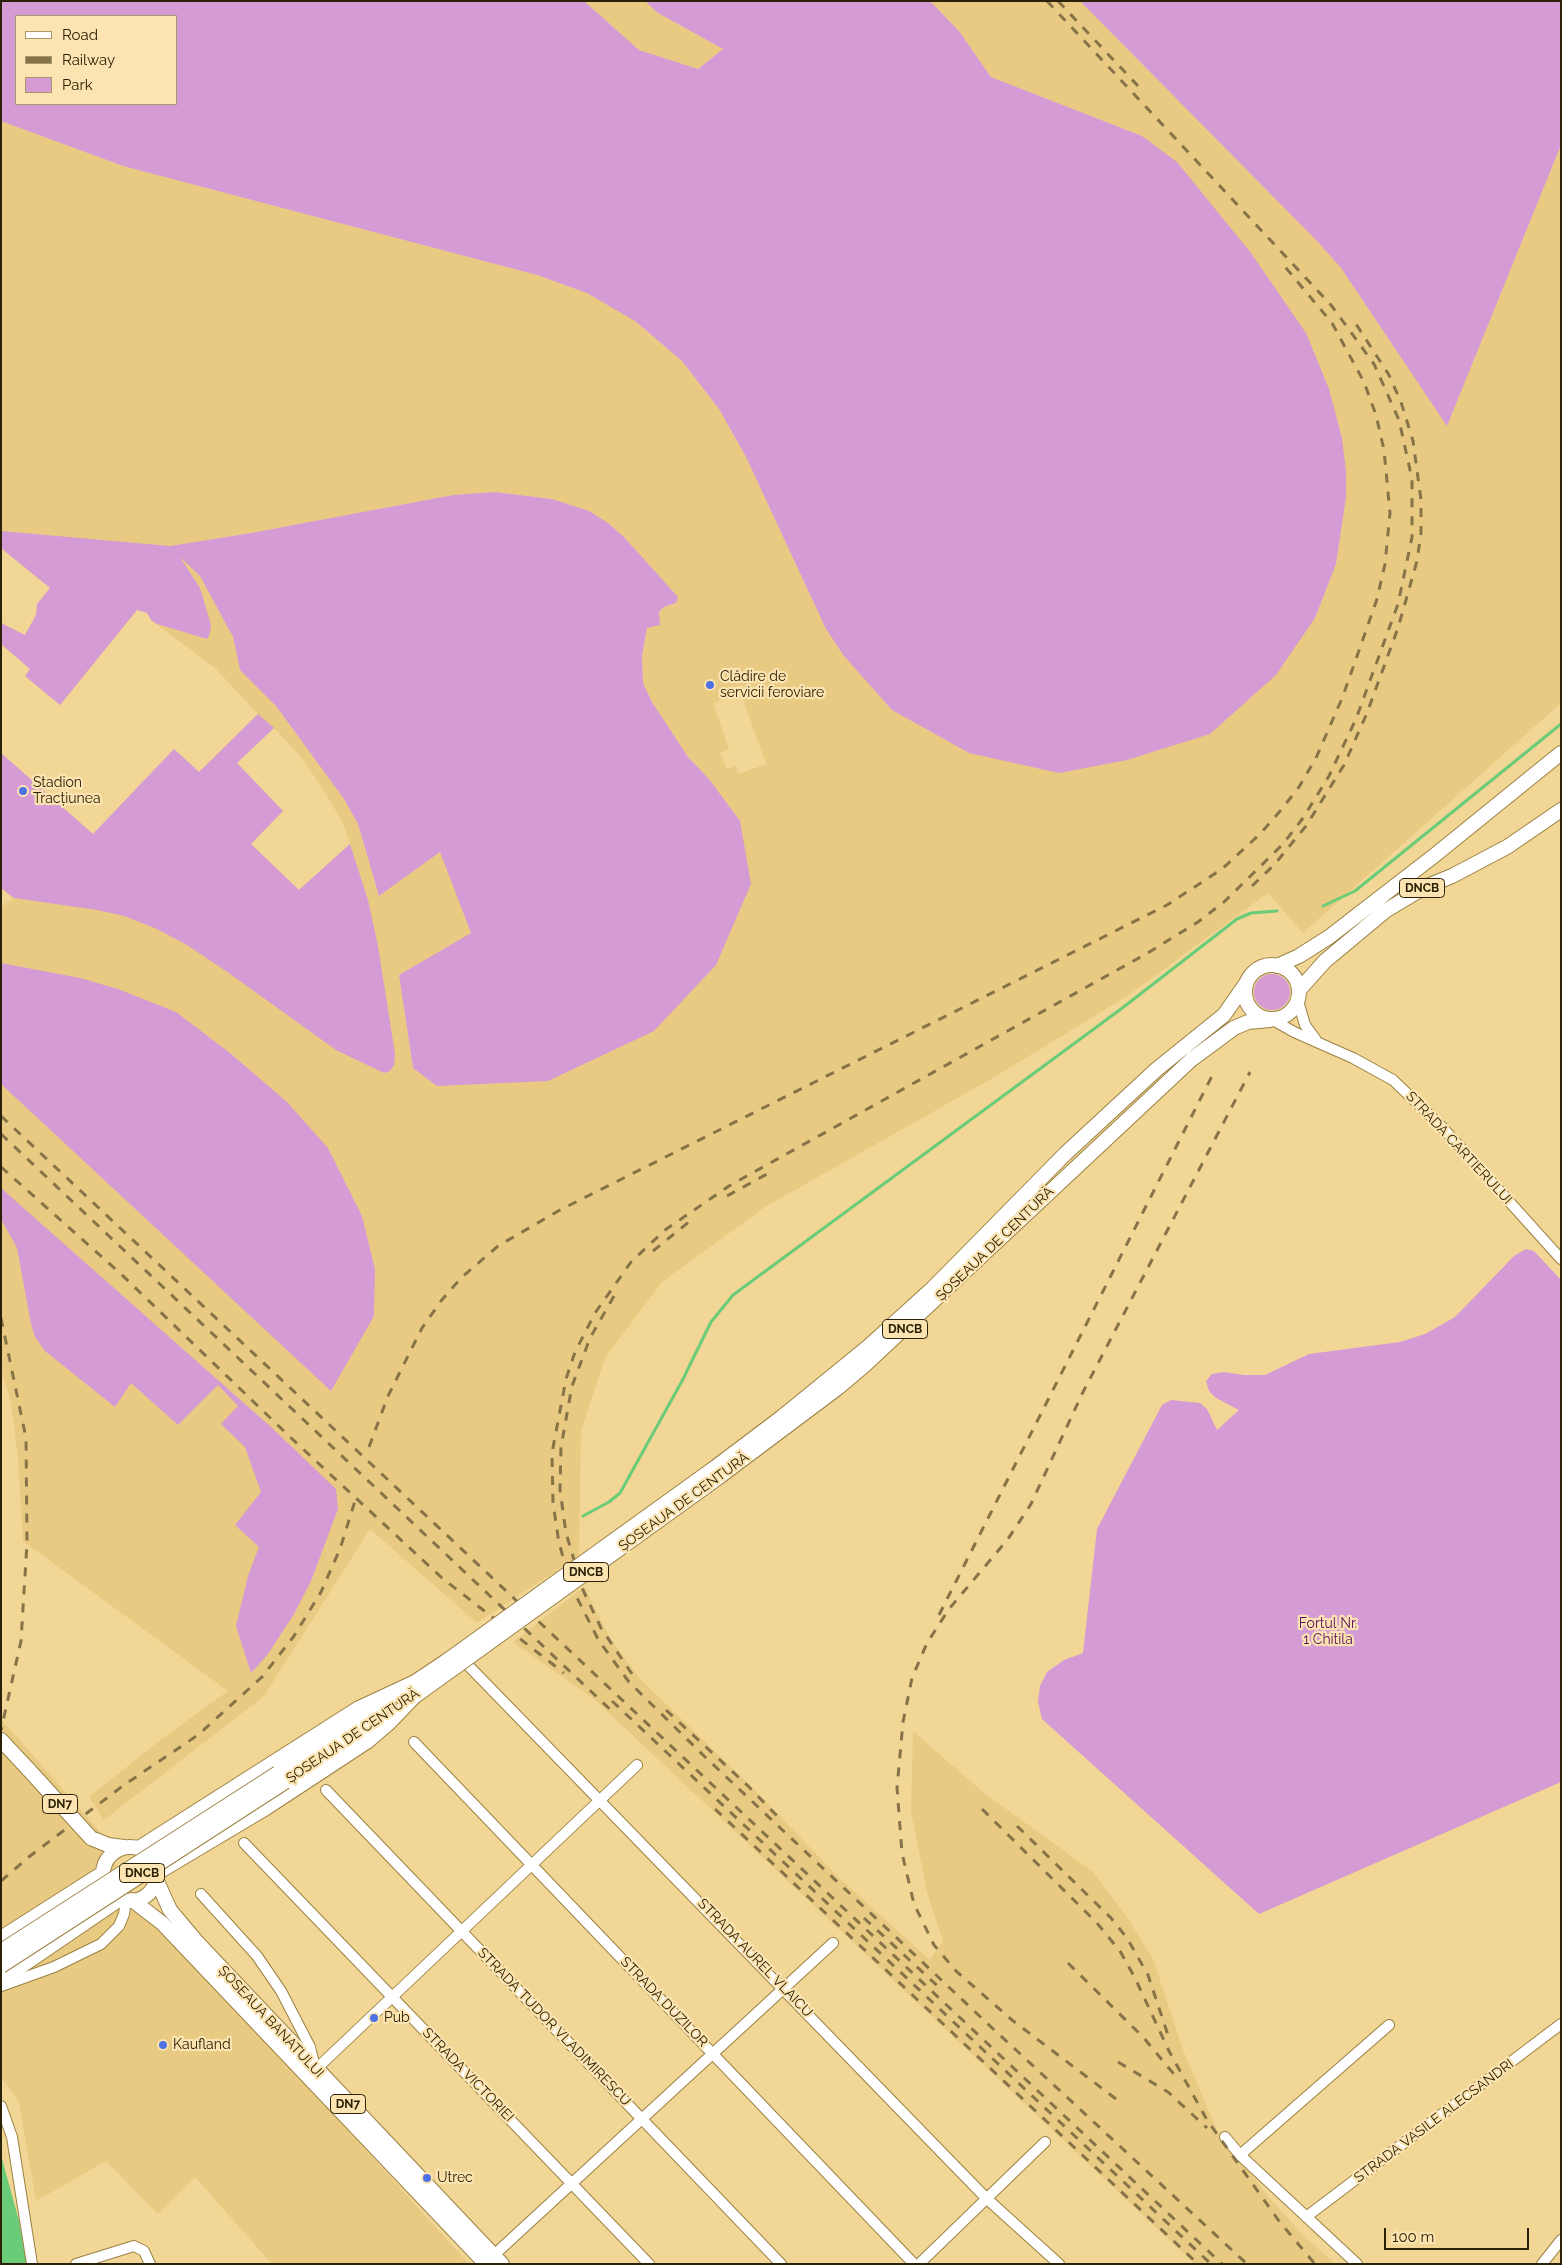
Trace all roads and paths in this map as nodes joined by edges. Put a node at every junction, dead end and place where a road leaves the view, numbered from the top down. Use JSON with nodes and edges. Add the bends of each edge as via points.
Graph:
{"nodes":[{"id":1,"x":1561,"y":753,"type":"edge"},
{"id":2,"x":1561,"y":810,"type":"edge"},
{"id":3,"x":1277,"y":966,"type":"junction"},
{"id":4,"x":1247,"y":982,"type":"junction"},
{"id":5,"x":1299,"y":995,"type":"junction"},
{"id":6,"x":1272,"y":1020,"type":"junction"},
{"id":7,"x":1317,"y":1040,"type":"junction"},
{"id":8,"x":1561,"y":1259,"type":"edge"},
{"id":9,"x":716,"y":1473,"type":"junction"},
{"id":10,"x":452,"y":1659,"type":"junction"},
{"id":11,"x":416,"y":1681,"type":"junction"},
{"id":12,"x":415,"y":1696,"type":"junction"},
{"id":13,"x":1,"y":1740,"type":"edge"},
{"id":14,"x":414,"y":1742,"type":"dead end"},
{"id":15,"x":637,"y":1765,"type":"dead end"},
{"id":16,"x":281,"y":1777,"type":"junction"},
{"id":17,"x":326,"y":1790,"type":"dead end"},
{"id":18,"x":601,"y":1799,"type":"junction"},
{"id":19,"x":90,"y":1838,"type":"junction"},
{"id":20,"x":244,"y":1843,"type":"dead end"},
{"id":21,"x":124,"y":1847,"type":"junction"},
{"id":22,"x":139,"y":1848,"type":"junction"},
{"id":23,"x":532,"y":1863,"type":"junction"},
{"id":24,"x":103,"y":1870,"type":"junction"},
{"id":25,"x":156,"y":1876,"type":"junction"},
{"id":26,"x":201,"y":1894,"type":"dead end"},
{"id":27,"x":126,"y":1900,"type":"junction"},
{"id":28,"x":461,"y":1930,"type":"junction"},
{"id":29,"x":1,"y":1938,"type":"edge"},
{"id":30,"x":833,"y":1943,"type":"dead end"},
{"id":31,"x":1,"y":1951,"type":"edge"},
{"id":32,"x":1,"y":1966,"type":"edge"},
{"id":33,"x":1,"y":1980,"type":"edge"},
{"id":34,"x":1,"y":1986,"type":"edge"},
{"id":35,"x":784,"y":1988,"type":"junction"},
{"id":36,"x":392,"y":1997,"type":"junction"},
{"id":37,"x":1561,"y":2024,"type":"edge"},
{"id":38,"x":1389,"y":2025,"type":"dead end"},
{"id":39,"x":712,"y":2052,"type":"junction"},
{"id":40,"x":311,"y":2074,"type":"junction"},
{"id":41,"x":1,"y":2106,"type":"edge"},
{"id":42,"x":642,"y":2118,"type":"junction"},
{"id":43,"x":1225,"y":2137,"type":"dead end"},
{"id":44,"x":1045,"y":2142,"type":"dead end"},
{"id":45,"x":1240,"y":2155,"type":"junction"},
{"id":46,"x":573,"y":2184,"type":"junction"},
{"id":47,"x":986,"y":2198,"type":"junction"},
{"id":48,"x":1306,"y":2217,"type":"junction"},
{"id":49,"x":1561,"y":2240,"type":"edge"},
{"id":50,"x":494,"y":2261,"type":"edge"},
{"id":51,"x":32,"y":2264,"type":"edge"},
{"id":52,"x":76,"y":2264,"type":"edge"},
{"id":53,"x":150,"y":2264,"type":"edge"},
{"id":54,"x":649,"y":2264,"type":"edge"},
{"id":55,"x":781,"y":2264,"type":"edge"},
{"id":56,"x":914,"y":2264,"type":"edge"},
{"id":57,"x":919,"y":2264,"type":"edge"},
{"id":58,"x":1059,"y":2264,"type":"edge"},
{"id":59,"x":1357,"y":2264,"type":"edge"},
{"id":60,"x":1542,"y":2264,"type":"edge"}],
"edges":[{"from":1,"to":3,"type":"main road","name":"ȘOSEAUA DE CENTURĂ","number":"DNCB","via":[[1329,937]]},
{"from":2,"to":5,"type":"main road","name":"ȘOSEAUA DE CENTURĂ","number":"DNCB","via":[[1501,851],[1425,887],[1385,911],[1325,961]]},
{"from":3,"to":4,"type":"main road","name":"ȘOSEAUA DE CENTURĂ","number":"DNCB","via":[[1264,966]]},
{"from":3,"to":5,"type":"main road","via":[[1294,976]]},
{"from":4,"to":6,"type":"main road","via":[[1249,1007]]},
{"from":4,"to":9,"type":"main road","name":"ȘOSEAUA DE CENTURĂ","number":"DNCB","via":[[1224,1015],[1157,1069],[1065,1154],[933,1288],[868,1347]]},
{"from":5,"to":6,"type":"main road","name":"ȘOSEAUA DE CENTURĂ","number":"DNCB","via":[[1292,1011]]},
{"from":5,"to":7,"type":"street","via":[[1305,1025]]},
{"from":6,"to":7,"type":"street","name":"STRADA CARTIERULUI"},
{"from":6,"to":9,"type":"main road","name":"ȘOSEAUA DE CENTURĂ","number":"DNCB","via":[[1241,1024],[1192,1059],[865,1365],[839,1387]]},
{"from":7,"to":8,"type":"street","name":"STRADA CARTIERULUI","via":[[1393,1080],[1442,1127]]},
{"from":9,"to":10,"type":"main road","name":"ȘOSEAUA DE CENTURĂ","number":"DNCB","bridge":true},
{"from":10,"to":11,"type":"main road","name":"ȘOSEAUA DE CENTURĂ","number":"DNCB"},
{"from":10,"to":12,"type":"main road","name":"ȘOSEAUA DE CENTURĂ","number":"DNCB"},
{"from":10,"to":18,"type":"street","name":"STRADA AUREL VLAICU"},
{"from":11,"to":16,"type":"main road","name":"ȘOSEAUA DE CENTURĂ","number":"DNCB"},
{"from":11,"to":22,"type":"main road","via":[[358,1708]]},
{"from":12,"to":16,"type":"main road","name":"ȘOSEAUA DE CENTURĂ","number":"DNCB","via":[[366,1732]]},
{"from":12,"to":25,"type":"main road","via":[[368,1741]]},
{"from":13,"to":19,"type":"main road","number":"DN7","bridge":true},
{"from":14,"to":23,"type":"street","name":"STRADA DUZILOR"},
{"from":15,"to":18,"type":"street"},
{"from":16,"to":31,"type":"main road","name":"ȘOSEAUA DE CENTURĂ","number":"DNCB","bridge":true},
{"from":16,"to":32,"type":"main road","name":"ȘOSEAUA DE CENTURĂ","number":"DNCB","bridge":true},
{"from":17,"to":28,"type":"street","name":"STRADA TUDOR VLADIMIRESCU"},
{"from":18,"to":23,"type":"street"},
{"from":18,"to":35,"type":"street","name":"STRADA AUREL VLAICU"},
{"from":19,"to":21,"type":"main road","number":"DN7"},
{"from":19,"to":24,"type":"main road","number":"DN7"},
{"from":20,"to":36,"type":"street","name":"STRADA VICTORIEI"},
{"from":21,"to":22,"type":"main road","number":"DN7"},
{"from":21,"to":24,"type":"main road","via":[[110,1856]]},
{"from":22,"to":25,"type":"main road","number":"DN7","via":[[150,1856]]},
{"from":23,"to":28,"type":"street"},
{"from":23,"to":39,"type":"street","name":"STRADA DUZILOR"},
{"from":24,"to":27,"type":"main road","number":"DN7","via":[[110,1891]]},
{"from":24,"to":29,"type":"main road"},
{"from":25,"to":27,"type":"main road","via":[[150,1891],[139,1899]]},
{"from":25,"to":40,"type":"main road","name":"ȘOSEAUA BANATULUI","number":"DN7","via":[[170,1910]]},
{"from":26,"to":40,"type":"street","via":[[257,1956],[281,1991],[310,2047]]},
{"from":27,"to":33,"type":"main road"},
{"from":27,"to":34,"type":"street","via":[[119,1926],[101,1944],[54,1967]]},
{"from":27,"to":40,"type":"main road","name":"ȘOSEAUA BANATULUI","number":"DN7","via":[[162,1923]]},
{"from":28,"to":36,"type":"street"},
{"from":28,"to":42,"type":"street","name":"STRADA TUDOR VLADIMIRESCU"},
{"from":30,"to":35,"type":"street"},
{"from":35,"to":39,"type":"street"},
{"from":35,"to":47,"type":"street","name":"STRADA AUREL VLAICU"},
{"from":36,"to":40,"type":"street"},
{"from":36,"to":46,"type":"street","name":"STRADA VICTORIEI"},
{"from":37,"to":48,"type":"street","name":"STRADA VASILE ALECSANDRI"},
{"from":38,"to":45,"type":"street"},
{"from":39,"to":42,"type":"street"},
{"from":39,"to":56,"type":"street","name":"STRADA DUZILOR"},
{"from":40,"to":50,"type":"main road","name":"ȘOSEAUA BANATULUI","number":"DN7"},
{"from":41,"to":51,"type":"street","via":[[12,2137]]},
{"from":42,"to":46,"type":"street"},
{"from":42,"to":55,"type":"street","name":"STRADA TUDOR VLADIMIRESCU"},
{"from":43,"to":45,"type":"street"},
{"from":44,"to":47,"type":"street"},
{"from":45,"to":48,"type":"street"},
{"from":46,"to":50,"type":"street"},
{"from":46,"to":54,"type":"street","name":"STRADA VICTORIEI"},
{"from":47,"to":57,"type":"street"},
{"from":47,"to":58,"type":"street","name":"STRADA AUREL VLAICU"},
{"from":48,"to":59,"type":"street"},
{"from":49,"to":60,"type":"street"},
{"from":52,"to":53,"type":"street","via":[[134,2246],[144,2251]]}]}
